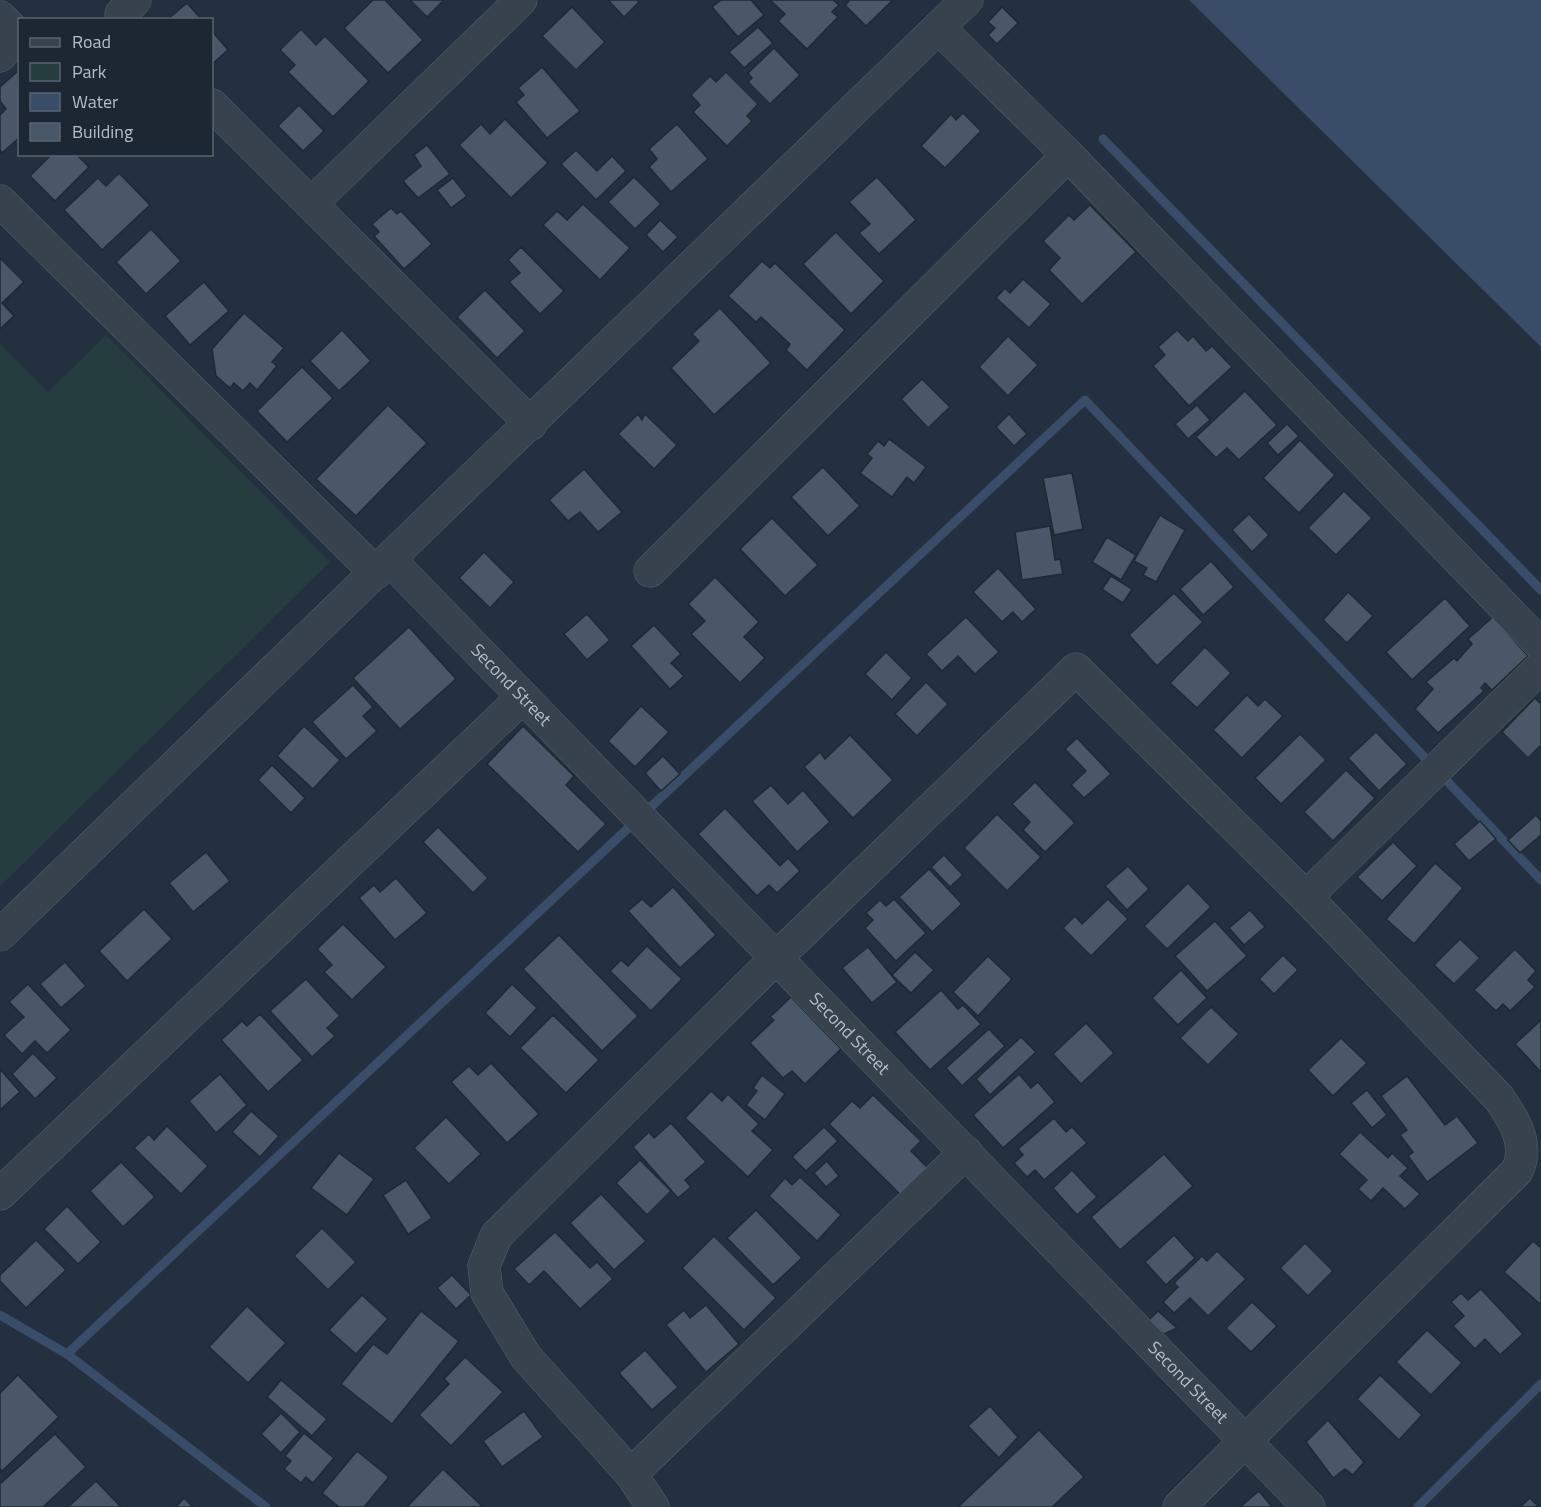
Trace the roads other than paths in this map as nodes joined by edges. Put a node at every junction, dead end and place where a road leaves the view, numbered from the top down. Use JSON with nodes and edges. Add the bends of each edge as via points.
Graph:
{"nodes":[{"id":1,"x":135,"y":0,"type":"edge"},
{"id":2,"x":521,"y":0,"type":"edge"},
{"id":3,"x":967,"y":0,"type":"edge"},
{"id":4,"x":0,"y":17,"type":"edge"},
{"id":5,"x":124,"y":18,"type":"edge"},
{"id":6,"x":939,"y":28,"type":"junction"},
{"id":7,"x":18,"y":35,"type":"edge"},
{"id":8,"x":18,"y":37,"type":"edge"},
{"id":9,"x":0,"y":56,"type":"edge"},
{"id":10,"x":213,"y":106,"type":"edge"},
{"id":11,"x":1068,"y":155,"type":"junction"},
{"id":12,"x":0,"y":201,"type":"edge"},
{"id":13,"x":311,"y":204,"type":"junction"},
{"id":14,"x":531,"y":424,"type":"junction"},
{"id":15,"x":383,"y":567,"type":"junction"},
{"id":16,"x":650,"y":571,"type":"dead end"},
{"id":17,"x":1541,"y":645,"type":"edge"},
{"id":18,"x":1541,"y":667,"type":"edge"},
{"id":19,"x":523,"y":697,"type":"junction"},
{"id":20,"x":1306,"y":897,"type":"junction"},
{"id":21,"x":0,"y":935,"type":"edge"},
{"id":22,"x":776,"y":958,"type":"junction"},
{"id":23,"x":966,"y":1152,"type":"junction"},
{"id":24,"x":0,"y":1194,"type":"edge"},
{"id":25,"x":1247,"y":1442,"type":"junction"},
{"id":26,"x":631,"y":1474,"type":"junction"},
{"id":27,"x":653,"y":1507,"type":"edge"},
{"id":28,"x":1179,"y":1507,"type":"edge"},
{"id":29,"x":1309,"y":1507,"type":"edge"}],
"edges":[{"from":1,"to":5,"type":"street","via":[[121,14]]},
{"from":2,"to":13,"type":"street"},
{"from":3,"to":6,"type":"street"},
{"from":4,"to":7,"type":"street"},
{"from":6,"to":11,"type":"street"},
{"from":6,"to":14,"type":"street"},
{"from":8,"to":9,"type":"street"},
{"from":10,"to":13,"type":"street"},
{"from":11,"to":16,"type":"street"},
{"from":11,"to":17,"type":"street"},
{"from":12,"to":15,"type":"street","name":"Second Street"},
{"from":13,"to":14,"type":"street"},
{"from":14,"to":15,"type":"street"},
{"from":15,"to":19,"type":"street","name":"Second Street"},
{"from":15,"to":21,"type":"street"},
{"from":18,"to":20,"type":"street"},
{"from":19,"to":22,"type":"street","name":"Second Street"},
{"from":19,"to":24,"type":"street"},
{"from":20,"to":22,"type":"street","via":[[1076,669]]},
{"from":20,"to":25,"type":"street","via":[[1499,1098],[1514,1119],[1522,1142],[1522,1161],[1517,1171]]},
{"from":22,"to":23,"type":"street","name":"Second Street"},
{"from":22,"to":26,"type":"street","via":[[496,1236],[484,1266],[487,1293],[526,1357]]},
{"from":23,"to":25,"type":"street","name":"Second Street"},
{"from":23,"to":26,"type":"street"},
{"from":25,"to":28,"type":"street"},
{"from":25,"to":29,"type":"street","name":"Second Street"},
{"from":26,"to":27,"type":"street"}]}
